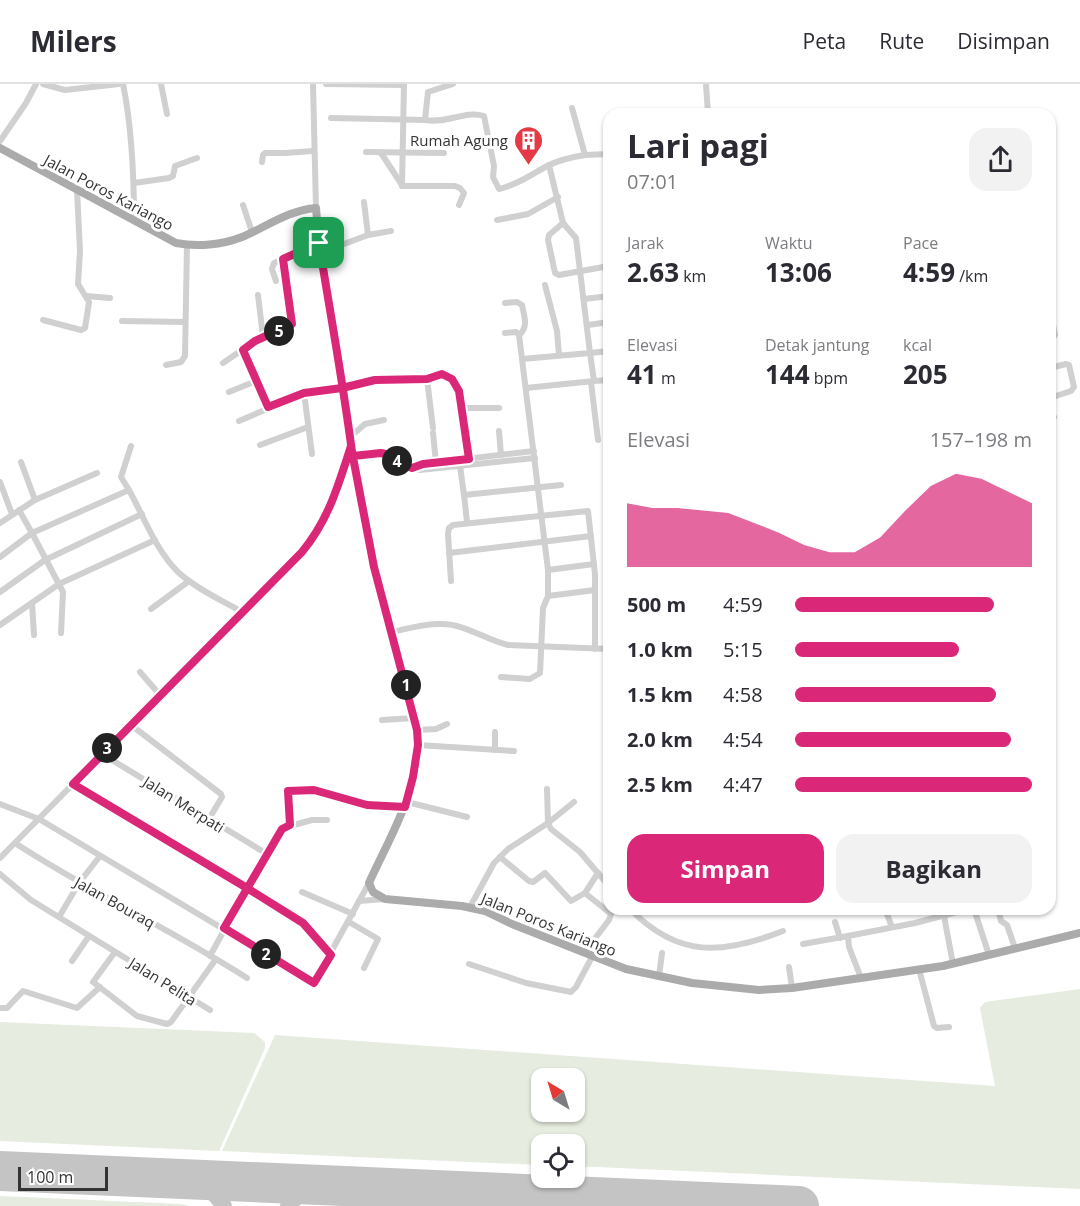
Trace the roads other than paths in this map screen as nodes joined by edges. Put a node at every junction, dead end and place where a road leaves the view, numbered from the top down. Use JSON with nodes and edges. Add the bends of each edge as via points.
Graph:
{"nodes":[{"id":1,"x":36,"y":84,"type":"edge"},
{"id":2,"x":44,"y":84,"type":"edge"},
{"id":3,"x":121,"y":84,"type":"edge"},
{"id":4,"x":161,"y":84,"type":"edge"},
{"id":5,"x":313,"y":84,"type":"edge"},
{"id":6,"x":325,"y":84,"type":"edge"},
{"id":7,"x":453,"y":84,"type":"edge"},
{"id":8,"x":706,"y":84,"type":"edge"},
{"id":9,"x":404,"y":85,"type":"edge"},
{"id":10,"x":572,"y":108,"type":"dead end"},
{"id":11,"x":708,"y":108,"type":"edge"},
{"id":12,"x":166,"y":114,"type":"dead end"},
{"id":13,"x":331,"y":118,"type":"dead end"},
{"id":14,"x":404,"y":120,"type":"junction"},
{"id":15,"x":425,"y":120,"type":"junction"},
{"id":16,"x":0,"y":141,"type":"edge"},
{"id":17,"x":0,"y":148,"type":"edge"},
{"id":18,"x":313,"y":151,"type":"junction"},
{"id":19,"x":366,"y":152,"type":"dead end"},
{"id":20,"x":381,"y":153,"type":"junction"},
{"id":21,"x":403,"y":153,"type":"junction"},
{"id":22,"x":444,"y":153,"type":"dead end"},
{"id":23,"x":585,"y":154,"type":"junction"},
{"id":24,"x":603,"y":154,"type":"edge"},
{"id":25,"x":197,"y":158,"type":"dead end"},
{"id":26,"x":262,"y":162,"type":"dead end"},
{"id":27,"x":549,"y":165,"type":"junction"},
{"id":28,"x":134,"y":183,"type":"junction"},
{"id":29,"x":402,"y":186,"type":"junction"},
{"id":30,"x":77,"y":190,"type":"junction"},
{"id":31,"x":558,"y":197,"type":"junction"},
{"id":32,"x":364,"y":202,"type":"dead end"},
{"id":33,"x":243,"y":205,"type":"dead end"},
{"id":34,"x":459,"y":205,"type":"dead end"},
{"id":35,"x":316,"y":208,"type":"junction"},
{"id":36,"x":497,"y":220,"type":"dead end"},
{"id":37,"x":134,"y":221,"type":"junction"},
{"id":38,"x":563,"y":223,"type":"junction"},
{"id":39,"x":391,"y":231,"type":"dead end"},
{"id":40,"x":252,"y":232,"type":"junction"},
{"id":41,"x":368,"y":235,"type":"junction"},
{"id":42,"x":319,"y":243,"type":"junction"},
{"id":43,"x":187,"y":245,"type":"junction"},
{"id":44,"x":283,"y":259,"type":"junction"},
{"id":45,"x":603,"y":267,"type":"edge"},
{"id":46,"x":581,"y":270,"type":"junction"},
{"id":47,"x":276,"y":281,"type":"dead end"},
{"id":48,"x":545,"y":285,"type":"dead end"},
{"id":49,"x":86,"y":296,"type":"junction"},
{"id":50,"x":258,"y":296,"type":"dead end"},
{"id":51,"x":603,"y":297,"type":"edge"},
{"id":52,"x":110,"y":298,"type":"dead end"},
{"id":53,"x":584,"y":299,"type":"junction"},
{"id":54,"x":505,"y":303,"type":"dead end"},
{"id":55,"x":43,"y":320,"type":"dead end"},
{"id":56,"x":122,"y":321,"type":"dead end"},
{"id":57,"x":185,"y":322,"type":"junction"},
{"id":58,"x":603,"y":323,"type":"edge"},
{"id":59,"x":588,"y":325,"type":"junction"},
{"id":60,"x":505,"y":333,"type":"dead end"},
{"id":61,"x":519,"y":335,"type":"junction"},
{"id":62,"x":264,"y":337,"type":"junction"},
{"id":63,"x":243,"y":350,"type":"junction"},
{"id":64,"x":603,"y":352,"type":"edge"},
{"id":65,"x":590,"y":353,"type":"junction"},
{"id":66,"x":559,"y":355,"type":"junction"},
{"id":67,"x":522,"y":359,"type":"junction"},
{"id":68,"x":223,"y":363,"type":"dead end"},
{"id":69,"x":166,"y":365,"type":"dead end"},
{"id":70,"x":1056,"y":367,"type":"edge"},
{"id":71,"x":427,"y":379,"type":"junction"},
{"id":72,"x":256,"y":381,"type":"junction"},
{"id":73,"x":603,"y":381,"type":"edge"},
{"id":74,"x":592,"y":382,"type":"junction"},
{"id":75,"x":342,"y":388,"type":"junction"},
{"id":76,"x":526,"y":388,"type":"junction"},
{"id":77,"x":229,"y":392,"type":"dead end"},
{"id":78,"x":304,"y":393,"type":"junction"},
{"id":79,"x":1056,"y":396,"type":"edge"},
{"id":80,"x":268,"y":407,"type":"junction"},
{"id":81,"x":462,"y":408,"type":"junction"},
{"id":82,"x":499,"y":408,"type":"dead end"},
{"id":83,"x":384,"y":420,"type":"dead end"},
{"id":84,"x":239,"y":421,"type":"dead end"},
{"id":85,"x":308,"y":426,"type":"junction"},
{"id":86,"x":499,"y":431,"type":"dead end"},
{"id":87,"x":598,"y":440,"type":"dead end"},
{"id":88,"x":351,"y":441,"type":"junction"},
{"id":89,"x":260,"y":445,"type":"dead end"},
{"id":90,"x":131,"y":446,"type":"dead end"},
{"id":91,"x":312,"y":454,"type":"dead end"},
{"id":92,"x":501,"y":455,"type":"junction"},
{"id":93,"x":534,"y":455,"type":"junction"},
{"id":94,"x":353,"y":456,"type":"junction"},
{"id":95,"x":469,"y":459,"type":"junction"},
{"id":96,"x":21,"y":462,"type":"dead end"},
{"id":97,"x":436,"y":463,"type":"junction"},
{"id":98,"x":460,"y":466,"type":"junction"},
{"id":99,"x":412,"y":468,"type":"junction"},
{"id":100,"x":97,"y":473,"type":"dead end"},
{"id":101,"x":0,"y":482,"type":"edge"},
{"id":102,"x":561,"y":485,"type":"dead end"},
{"id":103,"x":538,"y":488,"type":"junction"},
{"id":104,"x":129,"y":490,"type":"junction"},
{"id":105,"x":464,"y":495,"type":"junction"},
{"id":106,"x":35,"y":500,"type":"junction"},
{"id":107,"x":19,"y":510,"type":"junction"},
{"id":108,"x":12,"y":514,"type":"junction"},
{"id":109,"x":142,"y":514,"type":"junction"},
{"id":110,"x":542,"y":514,"type":"junction"},
{"id":111,"x":467,"y":522,"type":"junction"},
{"id":112,"x":0,"y":523,"type":"edge"},
{"id":113,"x":32,"y":533,"type":"junction"},
{"id":114,"x":591,"y":536,"type":"junction"},
{"id":115,"x":155,"y":540,"type":"junction"},
{"id":116,"x":544,"y":542,"type":"junction"},
{"id":117,"x":449,"y":553,"type":"junction"},
{"id":118,"x":0,"y":557,"type":"edge"},
{"id":119,"x":45,"y":560,"type":"junction"},
{"id":120,"x":594,"y":564,"type":"junction"},
{"id":121,"x":548,"y":570,"type":"junction"},
{"id":122,"x":451,"y":580,"type":"dead end"},
{"id":123,"x":189,"y":581,"type":"junction"},
{"id":124,"x":58,"y":584,"type":"junction"},
{"id":125,"x":595,"y":590,"type":"junction"},
{"id":126,"x":0,"y":592,"type":"edge"},
{"id":127,"x":548,"y":596,"type":"junction"},
{"id":128,"x":32,"y":603,"type":"junction"},
{"id":129,"x":151,"y":609,"type":"dead end"},
{"id":130,"x":242,"y":612,"type":"junction"},
{"id":131,"x":0,"y":625,"type":"edge"},
{"id":132,"x":391,"y":632,"type":"junction"},
{"id":133,"x":61,"y":633,"type":"dead end"},
{"id":134,"x":34,"y":635,"type":"dead end"},
{"id":135,"x":543,"y":647,"type":"junction"},
{"id":136,"x":595,"y":649,"type":"junction"},
{"id":137,"x":603,"y":649,"type":"edge"},
{"id":138,"x":140,"y":672,"type":"dead end"},
{"id":139,"x":501,"y":677,"type":"dead end"},
{"id":140,"x":160,"y":694,"type":"junction"},
{"id":141,"x":414,"y":718,"type":"junction"},
{"id":142,"x":382,"y":720,"type":"dead end"},
{"id":143,"x":131,"y":724,"type":"junction"},
{"id":144,"x":447,"y":724,"type":"dead end"},
{"id":145,"x":417,"y":730,"type":"junction"},
{"id":146,"x":495,"y":732,"type":"dead end"},
{"id":147,"x":418,"y":745,"type":"junction"},
{"id":148,"x":495,"y":750,"type":"junction"},
{"id":149,"x":514,"y":751,"type":"dead end"},
{"id":150,"x":102,"y":754,"type":"junction"},
{"id":151,"x":73,"y":784,"type":"junction"},
{"id":152,"x":547,"y":789,"type":"dead end"},
{"id":153,"x":574,"y":802,"type":"dead end"},
{"id":154,"x":0,"y":804,"type":"edge"},
{"id":155,"x":406,"y":804,"type":"junction"},
{"id":156,"x":468,"y":818,"type":"dead end"},
{"id":157,"x":39,"y":819,"type":"junction"},
{"id":158,"x":209,"y":819,"type":"junction"},
{"id":159,"x":327,"y":820,"type":"dead end"},
{"id":160,"x":548,"y":823,"type":"junction"},
{"id":161,"x":290,"y":825,"type":"junction"},
{"id":162,"x":15,"y":843,"type":"junction"},
{"id":163,"x":267,"y":854,"type":"junction"},
{"id":164,"x":100,"y":856,"type":"junction"},
{"id":165,"x":500,"y":857,"type":"junction"},
{"id":166,"x":0,"y":858,"type":"edge"},
{"id":167,"x":598,"y":873,"type":"junction"},
{"id":168,"x":0,"y":874,"type":"edge"},
{"id":169,"x":603,"y":879,"type":"edge"},
{"id":170,"x":79,"y":883,"type":"junction"},
{"id":171,"x":369,"y":883,"type":"junction"},
{"id":172,"x":247,"y":888,"type":"junction"},
{"id":173,"x":302,"y":892,"type":"dead end"},
{"id":174,"x":585,"y":893,"type":"junction"},
{"id":175,"x":385,"y":899,"type":"junction"},
{"id":176,"x":359,"y":901,"type":"junction"},
{"id":177,"x":470,"y":907,"type":"junction"},
{"id":178,"x":603,"y":908,"type":"edge"},
{"id":179,"x":353,"y":914,"type":"junction"},
{"id":180,"x":611,"y":915,"type":"edge"},
{"id":181,"x":636,"y":915,"type":"edge"},
{"id":182,"x":887,"y":915,"type":"edge"},
{"id":183,"x":947,"y":915,"type":"edge"},
{"id":184,"x":976,"y":915,"type":"edge"},
{"id":185,"x":1000,"y":915,"type":"edge"},
{"id":186,"x":944,"y":916,"type":"junction"},
{"id":187,"x":59,"y":917,"type":"junction"},
{"id":188,"x":349,"y":921,"type":"junction"},
{"id":189,"x":835,"y":922,"type":"dead end"},
{"id":190,"x":892,"y":927,"type":"junction"},
{"id":191,"x":224,"y":928,"type":"junction"},
{"id":192,"x":783,"y":931,"type":"dead end"},
{"id":193,"x":1080,"y":933,"type":"edge"},
{"id":194,"x":89,"y":936,"type":"junction"},
{"id":195,"x":848,"y":936,"type":"junction"},
{"id":196,"x":840,"y":938,"type":"junction"},
{"id":197,"x":803,"y":944,"type":"dead end"},
{"id":198,"x":1015,"y":948,"type":"junction"},
{"id":199,"x":115,"y":952,"type":"junction"},
{"id":200,"x":662,"y":953,"type":"dead end"},
{"id":201,"x":331,"y":955,"type":"junction"},
{"id":202,"x":588,"y":955,"type":"junction"},
{"id":203,"x":989,"y":956,"type":"junction"},
{"id":204,"x":213,"y":957,"type":"junction"},
{"id":205,"x":72,"y":961,"type":"dead end"},
{"id":206,"x":469,"y":964,"type":"dead end"},
{"id":207,"x":953,"y":964,"type":"junction"},
{"id":208,"x":789,"y":967,"type":"dead end"},
{"id":209,"x":364,"y":968,"type":"dead end"},
{"id":210,"x":919,"y":969,"type":"junction"},
{"id":211,"x":659,"y":976,"type":"junction"},
{"id":212,"x":247,"y":978,"type":"dead end"},
{"id":213,"x":861,"y":978,"type":"junction"},
{"id":214,"x":100,"y":987,"type":"junction"},
{"id":215,"x":792,"y":988,"type":"junction"},
{"id":216,"x":188,"y":998,"type":"junction"},
{"id":217,"x":0,"y":1008,"type":"edge"},
{"id":218,"x":210,"y":1010,"type":"dead end"},
{"id":219,"x":949,"y":1027,"type":"dead end"}],
"edges":[{"from":1,"to":16,"type":"street"},
{"from":2,"to":3,"type":"street","via":[[65,90]]},
{"from":3,"to":28,"type":"street"},
{"from":4,"to":12,"type":"street"},
{"from":5,"to":6,"type":"street"},
{"from":5,"to":18,"type":"street"},
{"from":6,"to":9,"type":"street"},
{"from":7,"to":15,"type":"street","via":[[428,92]]},
{"from":8,"to":11,"type":"street"},
{"from":9,"to":14,"type":"street"},
{"from":10,"to":23,"type":"street"},
{"from":13,"to":14,"type":"street"},
{"from":14,"to":15,"type":"street"},
{"from":14,"to":21,"type":"street"},
{"from":15,"to":27,"type":"street","via":[[484,116],[493,177],[499,189]]},
{"from":17,"to":30,"type":"main road","name":"Jalan Poros Kariango"},
{"from":18,"to":26,"type":"street","via":[[265,153]]},
{"from":18,"to":35,"type":"street"},
{"from":19,"to":20,"type":"street"},
{"from":20,"to":21,"type":"street"},
{"from":20,"to":29,"type":"street"},
{"from":21,"to":22,"type":"street"},
{"from":21,"to":29,"type":"street"},
{"from":23,"to":24,"type":"street"},
{"from":23,"to":27,"type":"street"},
{"from":25,"to":28,"type":"street","via":[[176,166],[169,178]]},
{"from":27,"to":31,"type":"street"},
{"from":28,"to":37,"type":"street"},
{"from":29,"to":34,"type":"street","via":[[455,186],[464,193]]},
{"from":30,"to":37,"type":"main road","name":"Jalan Poros Kariango"},
{"from":30,"to":49,"type":"street","via":[[78,284]]},
{"from":31,"to":36,"type":"street","via":[[528,214]]},
{"from":31,"to":38,"type":"street"},
{"from":32,"to":41,"type":"street"},
{"from":33,"to":40,"type":"street"},
{"from":35,"to":40,"type":"main road","name":"Jalan Poros Kariango","via":[[291,213]]},
{"from":35,"to":42,"type":"main road"},
{"from":37,"to":43,"type":"main road","name":"Jalan Poros Kariango"},
{"from":38,"to":46,"type":"street","via":[[574,234]]},
{"from":38,"to":46,"type":"street","via":[[548,240],[554,271],[559,275]]},
{"from":39,"to":41,"type":"street"},
{"from":40,"to":43,"type":"main road","name":"Jalan Poros Kariango","via":[[221,243]]},
{"from":41,"to":42,"type":"street","via":[[328,250]]},
{"from":42,"to":44,"type":"street"},
{"from":42,"to":75,"type":"main road"},
{"from":43,"to":57,"type":"street"},
{"from":44,"to":47,"type":"street","via":[[272,266]]},
{"from":44,"to":62,"type":"street","via":[[292,324]]},
{"from":45,"to":46,"type":"street"},
{"from":46,"to":53,"type":"street"},
{"from":48,"to":66,"type":"street"},
{"from":49,"to":52,"type":"street"},
{"from":49,"to":55,"type":"street","via":[[89,307],[83,330]]},
{"from":50,"to":62,"type":"street"},
{"from":51,"to":53,"type":"street"},
{"from":53,"to":59,"type":"street"},
{"from":54,"to":61,"type":"street","via":[[514,301],[522,305],[525,328]]},
{"from":56,"to":57,"type":"street"},
{"from":57,"to":69,"type":"street","via":[[184,360]]},
{"from":58,"to":59,"type":"street"},
{"from":59,"to":65,"type":"street"},
{"from":60,"to":61,"type":"street"},
{"from":61,"to":67,"type":"street"},
{"from":62,"to":63,"type":"street"},
{"from":63,"to":68,"type":"street"},
{"from":63,"to":72,"type":"street"},
{"from":64,"to":65,"type":"street"},
{"from":65,"to":66,"type":"street"},
{"from":65,"to":74,"type":"street"},
{"from":66,"to":67,"type":"street"},
{"from":67,"to":76,"type":"street"},
{"from":70,"to":79,"type":"street","via":[[1070,366],[1074,389]]},
{"from":71,"to":75,"type":"street","via":[[375,380]]},
{"from":71,"to":81,"type":"street","via":[[442,374],[452,379]]},
{"from":71,"to":97,"type":"street"},
{"from":72,"to":77,"type":"street"},
{"from":72,"to":80,"type":"street"},
{"from":73,"to":74,"type":"street"},
{"from":74,"to":76,"type":"street"},
{"from":74,"to":87,"type":"street"},
{"from":75,"to":78,"type":"street"},
{"from":75,"to":88,"type":"main road"},
{"from":76,"to":93,"type":"street"},
{"from":78,"to":80,"type":"street"},
{"from":78,"to":85,"type":"street"},
{"from":80,"to":84,"type":"street"},
{"from":81,"to":82,"type":"street"},
{"from":81,"to":95,"type":"street"},
{"from":83,"to":88,"type":"street","via":[[365,424]]},
{"from":85,"to":89,"type":"street"},
{"from":85,"to":91,"type":"street"},
{"from":86,"to":92,"type":"street"},
{"from":88,"to":94,"type":"main road"},
{"from":88,"to":130,"type":"street","via":[[334,500],[314,538]]},
{"from":90,"to":104,"type":"street","via":[[121,475]]},
{"from":92,"to":93,"type":"street"},
{"from":92,"to":95,"type":"street"},
{"from":93,"to":98,"type":"street"},
{"from":93,"to":103,"type":"street"},
{"from":94,"to":99,"type":"street","via":[[381,453]]},
{"from":94,"to":132,"type":"main road"},
{"from":95,"to":97,"type":"street"},
{"from":96,"to":106,"type":"street"},
{"from":97,"to":99,"type":"street"},
{"from":98,"to":99,"type":"street"},
{"from":98,"to":105,"type":"street"},
{"from":100,"to":106,"type":"street"},
{"from":101,"to":108,"type":"street"},
{"from":102,"to":103,"type":"street"},
{"from":103,"to":105,"type":"street"},
{"from":103,"to":110,"type":"street"},
{"from":104,"to":109,"type":"street"},
{"from":104,"to":113,"type":"street"},
{"from":105,"to":111,"type":"street"},
{"from":106,"to":107,"type":"street"},
{"from":107,"to":108,"type":"street"},
{"from":107,"to":113,"type":"street"},
{"from":108,"to":112,"type":"street"},
{"from":109,"to":115,"type":"street"},
{"from":109,"to":119,"type":"street"},
{"from":110,"to":111,"type":"street"},
{"from":110,"to":114,"type":"street","via":[[588,511]]},
{"from":110,"to":116,"type":"street"},
{"from":111,"to":117,"type":"street","via":[[449,528]]},
{"from":113,"to":118,"type":"street"},
{"from":113,"to":119,"type":"street"},
{"from":114,"to":116,"type":"street"},
{"from":114,"to":120,"type":"street"},
{"from":115,"to":123,"type":"street"},
{"from":115,"to":124,"type":"street"},
{"from":116,"to":117,"type":"street"},
{"from":116,"to":121,"type":"street"},
{"from":117,"to":122,"type":"street"},
{"from":119,"to":124,"type":"street"},
{"from":119,"to":126,"type":"street"},
{"from":120,"to":121,"type":"street"},
{"from":120,"to":125,"type":"street"},
{"from":121,"to":127,"type":"street"},
{"from":123,"to":129,"type":"street"},
{"from":123,"to":130,"type":"street"},
{"from":124,"to":128,"type":"street"},
{"from":124,"to":133,"type":"street","via":[[63,592]]},
{"from":125,"to":127,"type":"street"},
{"from":125,"to":136,"type":"street"},
{"from":127,"to":135,"type":"street","via":[[543,608]]},
{"from":128,"to":131,"type":"street"},
{"from":128,"to":134,"type":"street"},
{"from":130,"to":140,"type":"street"},
{"from":132,"to":135,"type":"street","via":[[442,623],[500,643]]},
{"from":132,"to":141,"type":"main road"},
{"from":135,"to":136,"type":"street"},
{"from":135,"to":139,"type":"street","via":[[538,676]]},
{"from":136,"to":137,"type":"street"},
{"from":138,"to":140,"type":"street"},
{"from":140,"to":143,"type":"street"},
{"from":141,"to":142,"type":"street"},
{"from":141,"to":145,"type":"main road"},
{"from":143,"to":150,"type":"street"},
{"from":143,"to":158,"type":"street","via":[[221,794]]},
{"from":144,"to":145,"type":"street"},
{"from":145,"to":147,"type":"main road"},
{"from":146,"to":148,"type":"street"},
{"from":147,"to":148,"type":"street"},
{"from":147,"to":155,"type":"main road"},
{"from":148,"to":149,"type":"street"},
{"from":150,"to":151,"type":"street"},
{"from":150,"to":158,"type":"street","name":"Jalan Merpati"},
{"from":151,"to":157,"type":"street"},
{"from":151,"to":172,"type":"street"},
{"from":152,"to":160,"type":"street"},
{"from":153,"to":160,"type":"street"},
{"from":154,"to":157,"type":"street"},
{"from":155,"to":156,"type":"street"},
{"from":155,"to":161,"type":"street","via":[[367,805],[314,790],[290,790]]},
{"from":155,"to":171,"type":"main road"},
{"from":157,"to":162,"type":"street"},
{"from":157,"to":164,"type":"street"},
{"from":158,"to":163,"type":"street","name":"Jalan Merpati"},
{"from":159,"to":161,"type":"street"},
{"from":160,"to":165,"type":"street"},
{"from":160,"to":167,"type":"street"},
{"from":161,"to":163,"type":"street","via":[[282,829]]},
{"from":162,"to":166,"type":"street"},
{"from":162,"to":170,"type":"street","name":"Jalan Bouraq"},
{"from":163,"to":172,"type":"street"},
{"from":164,"to":170,"type":"street"},
{"from":164,"to":191,"type":"street"},
{"from":165,"to":174,"type":"street","via":[[529,881],[545,873],[571,901]]},
{"from":165,"to":177,"type":"street"},
{"from":167,"to":169,"type":"street"},
{"from":167,"to":174,"type":"street"},
{"from":168,"to":187,"type":"street","name":"Jalan Pelita"},
{"from":170,"to":187,"type":"street"},
{"from":170,"to":204,"type":"street","name":"Jalan Bouraq"},
{"from":171,"to":175,"type":"main road","via":[[373,892]]},
{"from":171,"to":176,"type":"street"},
{"from":172,"to":191,"type":"street"},
{"from":172,"to":201,"type":"street","via":[[303,923]]},
{"from":173,"to":179,"type":"street"},
{"from":174,"to":178,"type":"street"},
{"from":175,"to":176,"type":"street"},
{"from":175,"to":177,"type":"main road","name":"Jalan Poros Kariango"},
{"from":176,"to":179,"type":"street"},
{"from":177,"to":202,"type":"main road","name":"Jalan Poros Kariango"},
{"from":179,"to":188,"type":"street"},
{"from":180,"to":202,"type":"street"},
{"from":181,"to":192,"type":"street","via":[[663,937],[692,946],[718,948],[755,942]]},
{"from":182,"to":190,"type":"street"},
{"from":183,"to":186,"type":"street"},
{"from":184,"to":203,"type":"street"},
{"from":185,"to":198,"type":"street"},
{"from":186,"to":190,"type":"street"},
{"from":186,"to":207,"type":"street"},
{"from":187,"to":194,"type":"street","name":"Jalan Pelita"},
{"from":188,"to":201,"type":"street"},
{"from":188,"to":209,"type":"street","via":[[378,939]]},
{"from":189,"to":196,"type":"street"},
{"from":190,"to":195,"type":"street"},
{"from":191,"to":201,"type":"street","via":[[314,983]]},
{"from":191,"to":204,"type":"street"},
{"from":193,"to":198,"type":"main road","name":"Jalan Poros Kariango"},
{"from":194,"to":199,"type":"street","name":"Jalan Pelita"},
{"from":194,"to":205,"type":"street"},
{"from":195,"to":196,"type":"street"},
{"from":195,"to":213,"type":"street"},
{"from":196,"to":197,"type":"street"},
{"from":198,"to":203,"type":"main road","name":"Jalan Poros Kariango"},
{"from":199,"to":214,"type":"street","via":[[93,982]]},
{"from":199,"to":216,"type":"street","name":"Jalan Pelita"},
{"from":200,"to":211,"type":"street"},
{"from":202,"to":206,"type":"street","via":[[571,992],[526,983]]},
{"from":202,"to":211,"type":"main road","name":"Jalan Poros Kariango"},
{"from":203,"to":207,"type":"main road","name":"Jalan Poros Kariango"},
{"from":204,"to":212,"type":"street","name":"Jalan Bouraq"},
{"from":204,"to":216,"type":"street"},
{"from":207,"to":210,"type":"main road","name":"Jalan Poros Kariango"},
{"from":208,"to":215,"type":"street"},
{"from":210,"to":213,"type":"main road","name":"Jalan Poros Kariango"},
{"from":210,"to":219,"type":"street","via":[[934,1026]]},
{"from":211,"to":215,"type":"main road","name":"Jalan Poros Kariango","via":[[759,990]]},
{"from":213,"to":215,"type":"main road","name":"Jalan Poros Kariango"},
{"from":214,"to":216,"type":"street","via":[[137,1016],[167,1024]]},
{"from":214,"to":217,"type":"street","via":[[77,1008],[23,991],[8,1008]]},
{"from":216,"to":218,"type":"street","name":"Jalan Pelita"}]}
